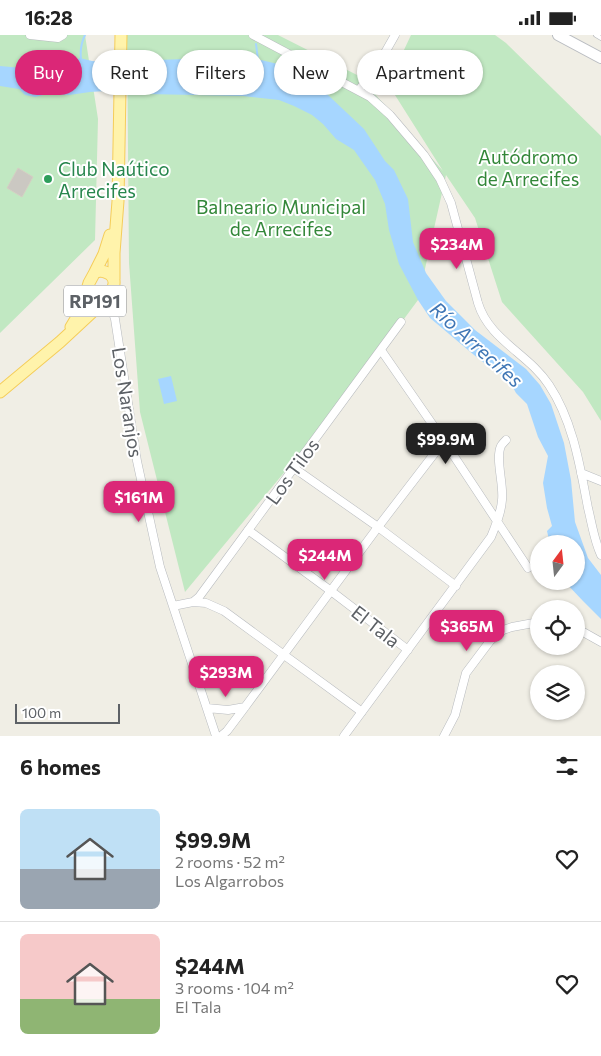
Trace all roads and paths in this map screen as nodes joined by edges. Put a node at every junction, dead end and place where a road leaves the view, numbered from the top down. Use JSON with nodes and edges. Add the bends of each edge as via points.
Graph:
{"nodes":[{"id":1,"x":30,"y":35,"type":"edge"},
{"id":2,"x":63,"y":35,"type":"edge"},
{"id":3,"x":121,"y":35,"type":"edge"},
{"id":4,"x":253,"y":35,"type":"edge"},
{"id":5,"x":395,"y":35,"type":"edge"},
{"id":6,"x":558,"y":35,"type":"edge"},
{"id":7,"x":596,"y":35,"type":"edge"},
{"id":8,"x":601,"y":37,"type":"edge"},
{"id":9,"x":386,"y":50,"type":"edge"},
{"id":10,"x":601,"y":58,"type":"edge"},
{"id":11,"x":357,"y":89,"type":"edge"},
{"id":12,"x":367,"y":95,"type":"edge"},
{"id":13,"x":118,"y":201,"type":"junction"},
{"id":14,"x":95,"y":272,"type":"junction"},
{"id":15,"x":114,"y":279,"type":"junction"},
{"id":16,"x":86,"y":293,"type":"junction"},
{"id":17,"x":105,"y":301,"type":"junction"},
{"id":18,"x":401,"y":322,"type":"dead end"},
{"id":19,"x":65,"y":337,"type":"junction"},
{"id":20,"x":381,"y":350,"type":"junction"},
{"id":21,"x":0,"y":392,"type":"edge"},
{"id":22,"x":506,"y":440,"type":"dead end"},
{"id":23,"x":444,"y":441,"type":"junction"},
{"id":24,"x":294,"y":468,"type":"junction"},
{"id":25,"x":581,"y":473,"type":"junction"},
{"id":26,"x":601,"y":481,"type":"edge"},
{"id":27,"x":497,"y":523,"type":"junction"},
{"id":28,"x":378,"y":527,"type":"junction"},
{"id":29,"x":248,"y":530,"type":"junction"},
{"id":30,"x":601,"y":555,"type":"edge"},
{"id":31,"x":528,"y":568,"type":"dead end"},
{"id":32,"x":456,"y":586,"type":"junction"},
{"id":33,"x":331,"y":591,"type":"junction"},
{"id":34,"x":193,"y":602,"type":"junction"},
{"id":35,"x":173,"y":607,"type":"junction"},
{"id":36,"x":530,"y":624,"type":"edge"},
{"id":37,"x":585,"y":632,"type":"edge"},
{"id":38,"x":601,"y":642,"type":"edge"},
{"id":39,"x":408,"y":650,"type":"junction"},
{"id":40,"x":285,"y":655,"type":"junction"},
{"id":41,"x":245,"y":707,"type":"junction"},
{"id":42,"x":207,"y":708,"type":"junction"},
{"id":43,"x":362,"y":712,"type":"junction"},
{"id":44,"x":216,"y":736,"type":"edge"},
{"id":45,"x":220,"y":736,"type":"edge"},
{"id":46,"x":344,"y":736,"type":"edge"},
{"id":47,"x":444,"y":736,"type":"edge"}],
"edges":[{"from":1,"to":2,"type":"street","via":[[58,38]]},
{"from":3,"to":13,"type":"main road","number":"RP191"},
{"from":4,"to":11,"type":"street"},
{"from":5,"to":9,"type":"street"},
{"from":6,"to":10,"type":"main road"},
{"from":7,"to":8,"type":"lane"},
{"from":12,"to":25,"type":"street","via":[[390,115],[440,179],[451,203],[484,318],[549,385],[567,420]]},
{"from":13,"to":14,"type":"main road","number":"RP191","via":[[107,246]]},
{"from":13,"to":15,"type":"main road","number":"RP191"},
{"from":14,"to":15,"type":"main road","number":"RP191","via":[[106,272]]},
{"from":14,"to":16,"type":"main road","number":"RP191"},
{"from":15,"to":17,"type":"main road","number":"RP191","via":[[112,293]]},
{"from":16,"to":17,"type":"main road","number":"RP191","via":[[93,300]]},
{"from":16,"to":19,"type":"main road","number":"RP191","via":[[80,312]]},
{"from":17,"to":19,"type":"main road","number":"RP191"},
{"from":17,"to":35,"type":"street","name":"Los Naranjos","via":[[114,319],[137,461],[160,567]]},
{"from":18,"to":20,"type":"street","name":"Los Tilos"},
{"from":19,"to":21,"type":"main road","number":"RP191"},
{"from":20,"to":23,"type":"street"},
{"from":20,"to":24,"type":"street","name":"Los Tilos"},
{"from":22,"to":27,"type":"street","via":[[501,445],[499,456],[503,489]]},
{"from":23,"to":27,"type":"street"},
{"from":23,"to":28,"type":"street"},
{"from":24,"to":28,"type":"street"},
{"from":24,"to":29,"type":"street","name":"Los Tilos"},
{"from":25,"to":26,"type":"street"},
{"from":25,"to":30,"type":"street"},
{"from":27,"to":31,"type":"street"},
{"from":27,"to":32,"type":"street","via":[[491,537]]},
{"from":28,"to":32,"type":"street"},
{"from":28,"to":33,"type":"street"},
{"from":29,"to":33,"type":"street","name":"El Tala"},
{"from":29,"to":34,"type":"street","name":"Los Tilos"},
{"from":32,"to":39,"type":"street"},
{"from":33,"to":39,"type":"street","name":"El Tala"},
{"from":33,"to":40,"type":"street"},
{"from":34,"to":35,"type":"street"},
{"from":34,"to":40,"type":"street","via":[[206,603],[224,611]]},
{"from":35,"to":42,"type":"street","name":"Los Naranjos"},
{"from":36,"to":47,"type":"street","via":[[502,630],[490,641],[466,673],[457,710]]},
{"from":37,"to":38,"type":"street"},
{"from":39,"to":43,"type":"street"},
{"from":40,"to":41,"type":"street"},
{"from":40,"to":43,"type":"street"},
{"from":41,"to":42,"type":"street","via":[[228,710]]},
{"from":41,"to":45,"type":"street"},
{"from":42,"to":44,"type":"street","name":"Los Naranjos"},
{"from":43,"to":46,"type":"street"}]}
